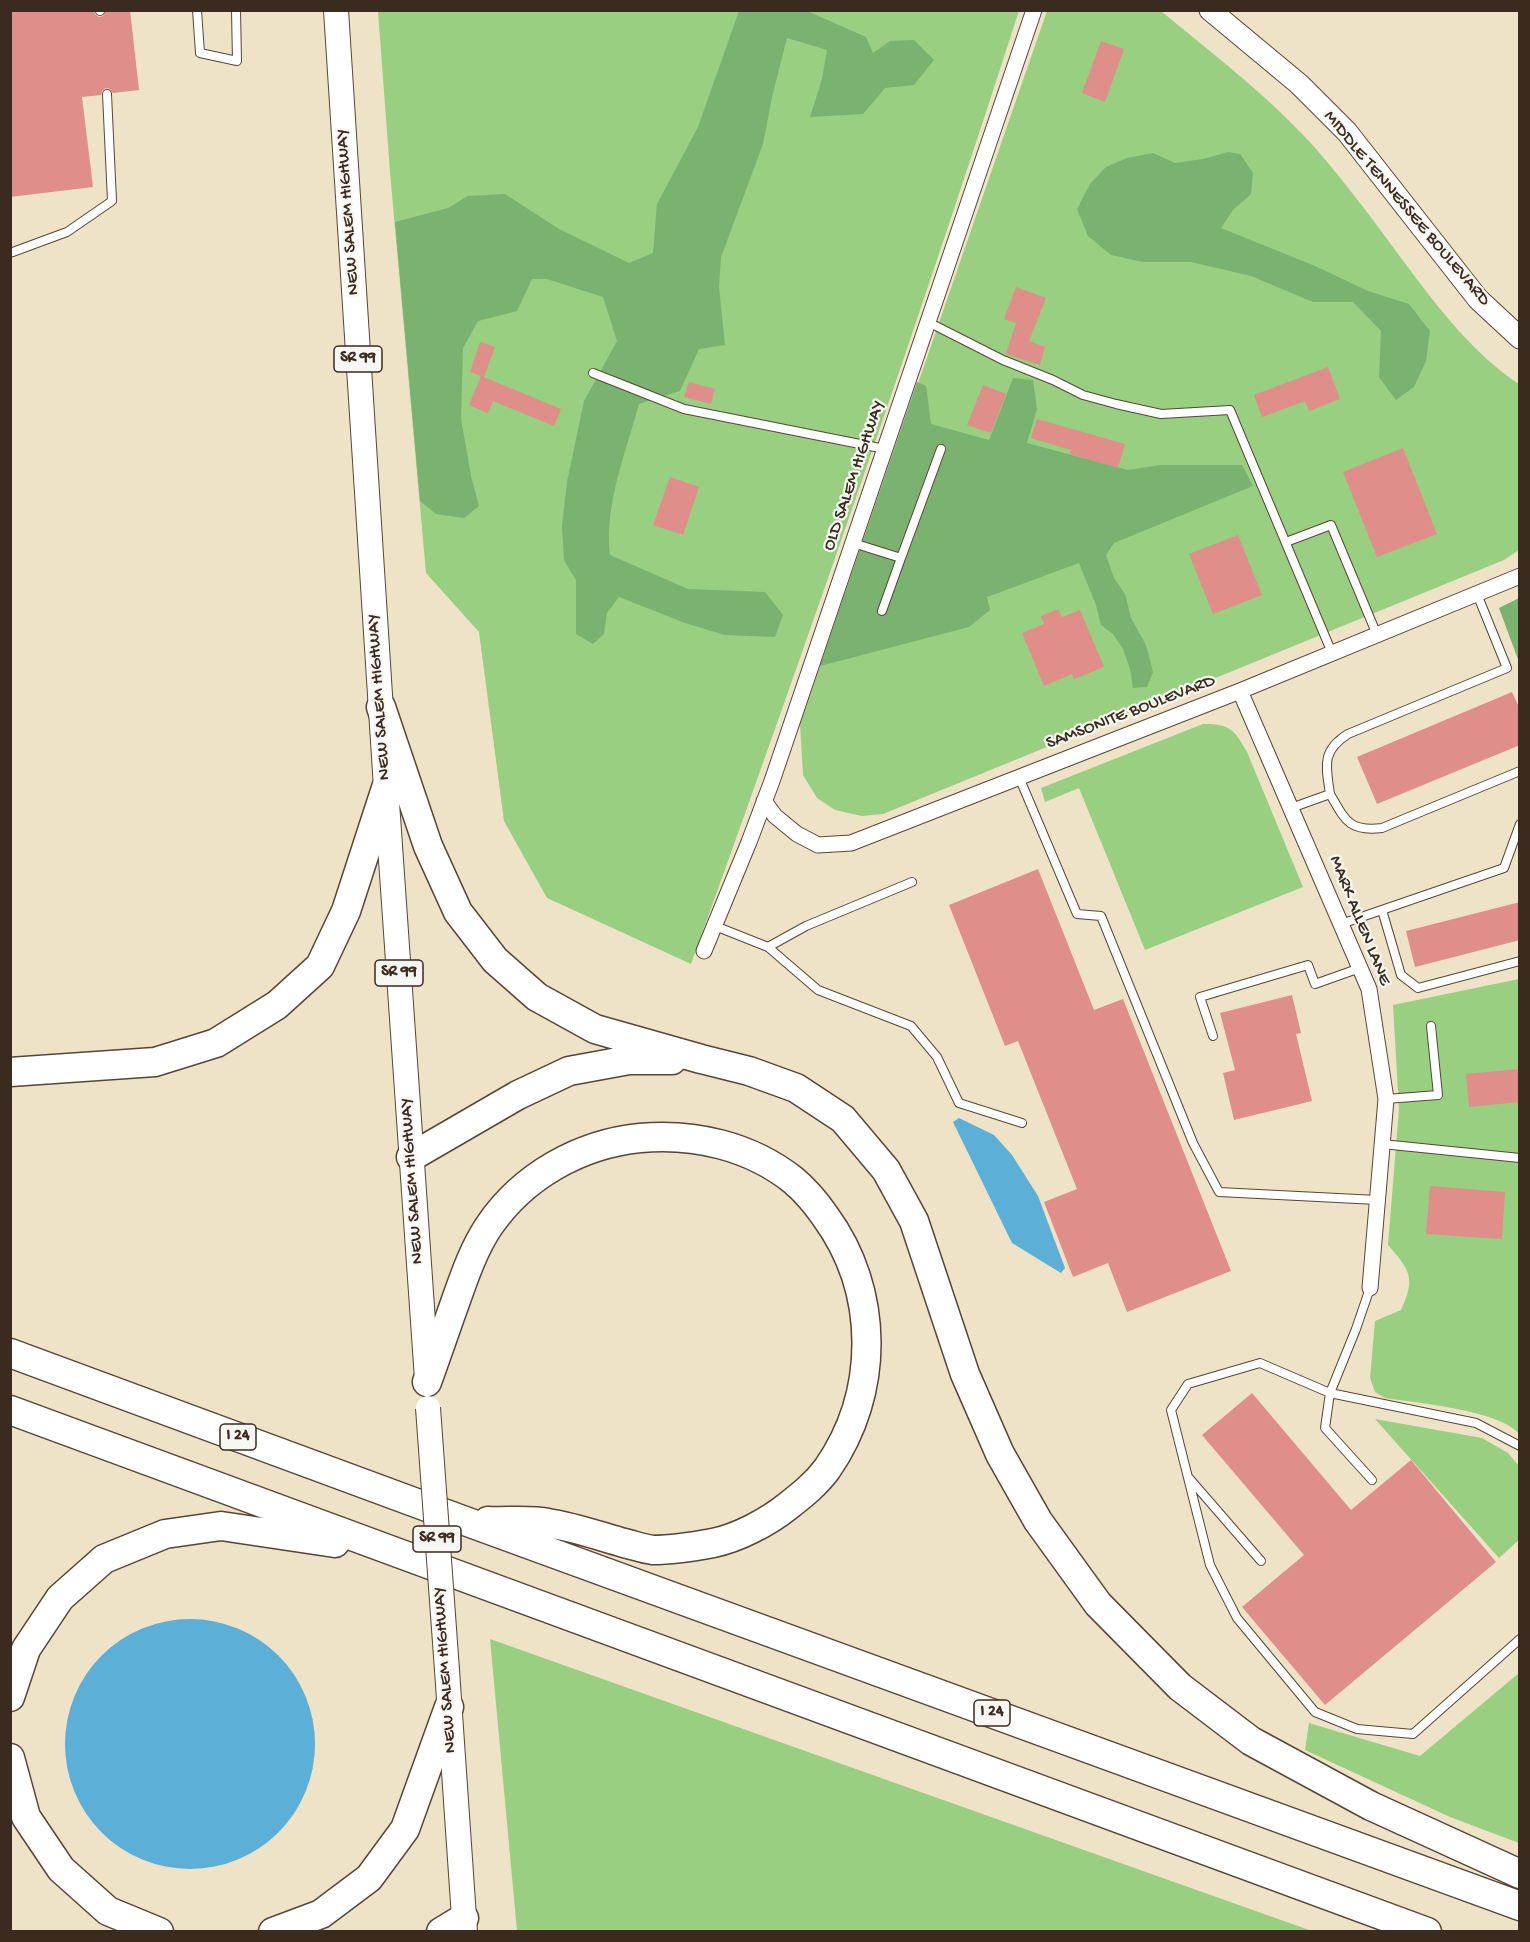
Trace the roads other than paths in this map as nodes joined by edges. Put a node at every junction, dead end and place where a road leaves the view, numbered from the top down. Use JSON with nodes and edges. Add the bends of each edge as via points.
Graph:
{"nodes":[{"id":1,"x":197,"y":10,"type":"edge"},
{"id":2,"x":236,"y":10,"type":"edge"},
{"id":3,"x":336,"y":10,"type":"edge"},
{"id":4,"x":1034,"y":10,"type":"edge"},
{"id":5,"x":1210,"y":10,"type":"edge"},
{"id":6,"x":107,"y":94,"type":"dead end"},
{"id":7,"x":10,"y":253,"type":"edge"},
{"id":8,"x":928,"y":321,"type":"junction"},
{"id":9,"x":1520,"y":338,"type":"edge"},
{"id":10,"x":593,"y":373,"type":"dead end"},
{"id":11,"x":885,"y":449,"type":"junction"},
{"id":12,"x":941,"y":449,"type":"dead end"},
{"id":13,"x":1286,"y":542,"type":"junction"},
{"id":14,"x":852,"y":543,"type":"junction"},
{"id":15,"x":900,"y":558,"type":"junction"},
{"id":16,"x":1520,"y":576,"type":"edge"},
{"id":17,"x":1477,"y":594,"type":"junction"},
{"id":18,"x":882,"y":611,"type":"dead end"},
{"id":19,"x":1377,"y":635,"type":"junction"},
{"id":20,"x":1332,"y":653,"type":"junction"},
{"id":21,"x":1240,"y":691,"type":"junction"},
{"id":22,"x":381,"y":707,"type":"junction"},
{"id":23,"x":1520,"y":771,"type":"edge"},
{"id":24,"x":1018,"y":777,"type":"junction"},
{"id":25,"x":386,"y":788,"type":"junction"},
{"id":26,"x":1330,"y":794,"type":"junction"},
{"id":27,"x":764,"y":801,"type":"junction"},
{"id":28,"x":1290,"y":808,"type":"junction"},
{"id":29,"x":1520,"y":825,"type":"edge"},
{"id":30,"x":912,"y":882,"type":"dead end"},
{"id":31,"x":1382,"y":910,"type":"junction"},
{"id":32,"x":1341,"y":924,"type":"junction"},
{"id":33,"x":714,"y":926,"type":"junction"},
{"id":34,"x":768,"y":947,"type":"junction"},
{"id":35,"x":704,"y":951,"type":"dead end"},
{"id":36,"x":1520,"y":961,"type":"edge"},
{"id":37,"x":1360,"y":968,"type":"junction"},
{"id":38,"x":1431,"y":1026,"type":"dead end"},
{"id":39,"x":1213,"y":1036,"type":"dead end"},
{"id":40,"x":701,"y":1059,"type":"junction"},
{"id":41,"x":10,"y":1072,"type":"edge"},
{"id":42,"x":1386,"y":1099,"type":"junction"},
{"id":43,"x":1022,"y":1123,"type":"dead end"},
{"id":44,"x":1382,"y":1144,"type":"junction"},
{"id":45,"x":411,"y":1157,"type":"junction"},
{"id":46,"x":1520,"y":1158,"type":"edge"},
{"id":47,"x":1377,"y":1200,"type":"junction"},
{"id":48,"x":1370,"y":1288,"type":"joint"},
{"id":49,"x":10,"y":1353,"type":"edge"},
{"id":50,"x":1330,"y":1393,"type":"junction"},
{"id":51,"x":428,"y":1395,"type":"junction"},
{"id":52,"x":10,"y":1410,"type":"edge"},
{"id":53,"x":1520,"y":1446,"type":"edge"},
{"id":54,"x":1188,"y":1476,"type":"junction"},
{"id":55,"x":1372,"y":1480,"type":"dead end"},
{"id":56,"x":465,"y":1521,"type":"junction"},
{"id":57,"x":404,"y":1555,"type":"junction"},
{"id":58,"x":1261,"y":1561,"type":"dead end"},
{"id":59,"x":1520,"y":1639,"type":"edge"},
{"id":60,"x":10,"y":1697,"type":"edge"},
{"id":61,"x":449,"y":1707,"type":"junction"},
{"id":62,"x":10,"y":1758,"type":"edge"},
{"id":63,"x":1520,"y":1874,"type":"edge"},
{"id":64,"x":1520,"y":1906,"type":"edge"},
{"id":65,"x":456,"y":1927,"type":"edge"},
{"id":66,"x":159,"y":1932,"type":"edge"},
{"id":67,"x":273,"y":1932,"type":"edge"},
{"id":68,"x":1427,"y":1932,"type":"edge"}],
"edges":[{"from":1,"to":2,"type":"lane","via":[[200,53],[237,61]]},
{"from":3,"to":22,"type":"main road","name":"NEW SALEM HIGHWAY","number":"SR 99"},
{"from":4,"to":8,"type":"street","name":"OLD SALEM HIGHWAY"},
{"from":5,"to":9,"type":"main road","name":"MIDDLE TENNESSEE BOULEVARD","via":[[1299,84],[1347,132],[1478,299]]},
{"from":6,"to":7,"type":"lane","via":[[112,201],[67,232]]},
{"from":8,"to":11,"type":"street","name":"OLD SALEM HIGHWAY"},
{"from":8,"to":13,"type":"lane","via":[[1083,395],[1161,414],[1230,410]]},
{"from":10,"to":11,"type":"lane","via":[[684,409]]},
{"from":11,"to":14,"type":"street","name":"OLD SALEM HIGHWAY"},
{"from":12,"to":15,"type":"lane"},
{"from":13,"to":19,"type":"lane","via":[[1331,525]]},
{"from":13,"to":20,"type":"lane"},
{"from":14,"to":15,"type":"lane"},
{"from":14,"to":27,"type":"street","name":"OLD SALEM HIGHWAY"},
{"from":15,"to":18,"type":"lane"},
{"from":16,"to":17,"type":"street","name":"SAMSONITE BOULEVARD"},
{"from":17,"to":19,"type":"street","name":"SAMSONITE BOULEVARD"},
{"from":17,"to":26,"type":"lane","via":[[1507,668],[1334,743],[1328,754]]},
{"from":19,"to":20,"type":"street","name":"SAMSONITE BOULEVARD"},
{"from":20,"to":21,"type":"street","name":"SAMSONITE BOULEVARD"},
{"from":21,"to":24,"type":"street","name":"SAMSONITE BOULEVARD"},
{"from":21,"to":28,"type":"street","name":"MARK ALLEN LANE"},
{"from":22,"to":25,"type":"main road","name":"NEW SALEM HIGHWAY","number":"SR 99"},
{"from":22,"to":40,"type":"highway","via":[[433,857],[458,912],[495,960],[537,997],[595,1029]]},
{"from":23,"to":26,"type":"lane","via":[[1382,828],[1367,830],[1347,820]]},
{"from":24,"to":27,"type":"street","name":"SAMSONITE BOULEVARD","via":[[851,843],[818,845],[797,834]]},
{"from":24,"to":47,"type":"lane","via":[[1077,914],[1101,916],[1193,1143],[1219,1192]]},
{"from":25,"to":41,"type":"highway","via":[[346,912],[320,966],[277,1005],[216,1043],[155,1062]]},
{"from":25,"to":45,"type":"main road","name":"NEW SALEM HIGHWAY","number":"SR 99"},
{"from":26,"to":28,"type":"lane"},
{"from":27,"to":33,"type":"street","name":"OLD SALEM HIGHWAY"},
{"from":28,"to":32,"type":"street","name":"MARK ALLEN LANE"},
{"from":29,"to":31,"type":"lane","via":[[1504,868]]},
{"from":30,"to":34,"type":"lane","via":[[806,926]]},
{"from":31,"to":32,"type":"lane"},
{"from":31,"to":36,"type":"lane","via":[[1401,975],[1418,988]]},
{"from":32,"to":37,"type":"street","name":"MARK ALLEN LANE"},
{"from":33,"to":34,"type":"lane"},
{"from":33,"to":35,"type":"street","name":"OLD SALEM HIGHWAY"},
{"from":34,"to":43,"type":"lane","via":[[818,990],[911,1026],[937,1057],[959,1103]]},
{"from":37,"to":39,"type":"lane","via":[[1315,984],[1308,965],[1200,997]]},
{"from":37,"to":42,"type":"street","name":"MARK ALLEN LANE","via":[[1369,989]]},
{"from":38,"to":42,"type":"lane","via":[[1438,1095]]},
{"from":40,"to":45,"type":"highway","via":[[629,1060],[569,1071],[518,1095]]},
{"from":40,"to":63,"type":"highway","via":[[796,1088],[843,1119],[886,1170],[914,1221],[965,1374],[1016,1483],[1038,1521],[1098,1604],[1180,1687],[1251,1741],[1371,1806]]},
{"from":42,"to":44,"type":"street","name":"MARK ALLEN LANE"},
{"from":44,"to":46,"type":"lane"},
{"from":44,"to":47,"type":"street","name":"MARK ALLEN LANE"},
{"from":45,"to":51,"type":"main road","name":"NEW SALEM HIGHWAY","number":"SR 99"},
{"from":47,"to":48,"type":"street","name":"MARK ALLEN LANE"},
{"from":48,"to":50,"type":"lane"},
{"from":49,"to":56,"type":"highway","number":"I 24"},
{"from":50,"to":53,"type":"lane","via":[[1476,1423]]},
{"from":50,"to":54,"type":"lane","via":[[1260,1363],[1188,1384],[1172,1410]]},
{"from":50,"to":55,"type":"lane","via":[[1325,1428]]},
{"from":51,"to":56,"type":"highway","via":[[471,1259],[489,1226],[536,1177],[598,1145],[663,1136],[695,1139],[766,1162],[794,1181],[838,1233],[862,1293],[866,1358],[862,1391],[852,1421],[827,1469],[811,1489],[766,1523],[715,1543],[651,1550],[547,1522]]},
{"from":51,"to":61,"type":"main road","name":"NEW SALEM HIGHWAY","number":"SR 99","bridge":true},
{"from":52,"to":57,"type":"highway"},
{"from":54,"to":58,"type":"lane"},
{"from":54,"to":59,"type":"lane","via":[[1210,1565],[1237,1618],[1315,1712],[1357,1729],[1413,1734]]},
{"from":56,"to":64,"type":"highway","number":"I 24"},
{"from":57,"to":60,"type":"highway","via":[[221,1526],[165,1534],[104,1559],[60,1598],[26,1649]]},
{"from":57,"to":68,"type":"highway"},
{"from":61,"to":65,"type":"main road","name":"NEW SALEM HIGHWAY","number":"SR 99"},
{"from":61,"to":67,"type":"highway","via":[[405,1829],[369,1878],[321,1914]]},
{"from":62,"to":66,"type":"highway","via":[[26,1817],[61,1869],[108,1911]]}]}
